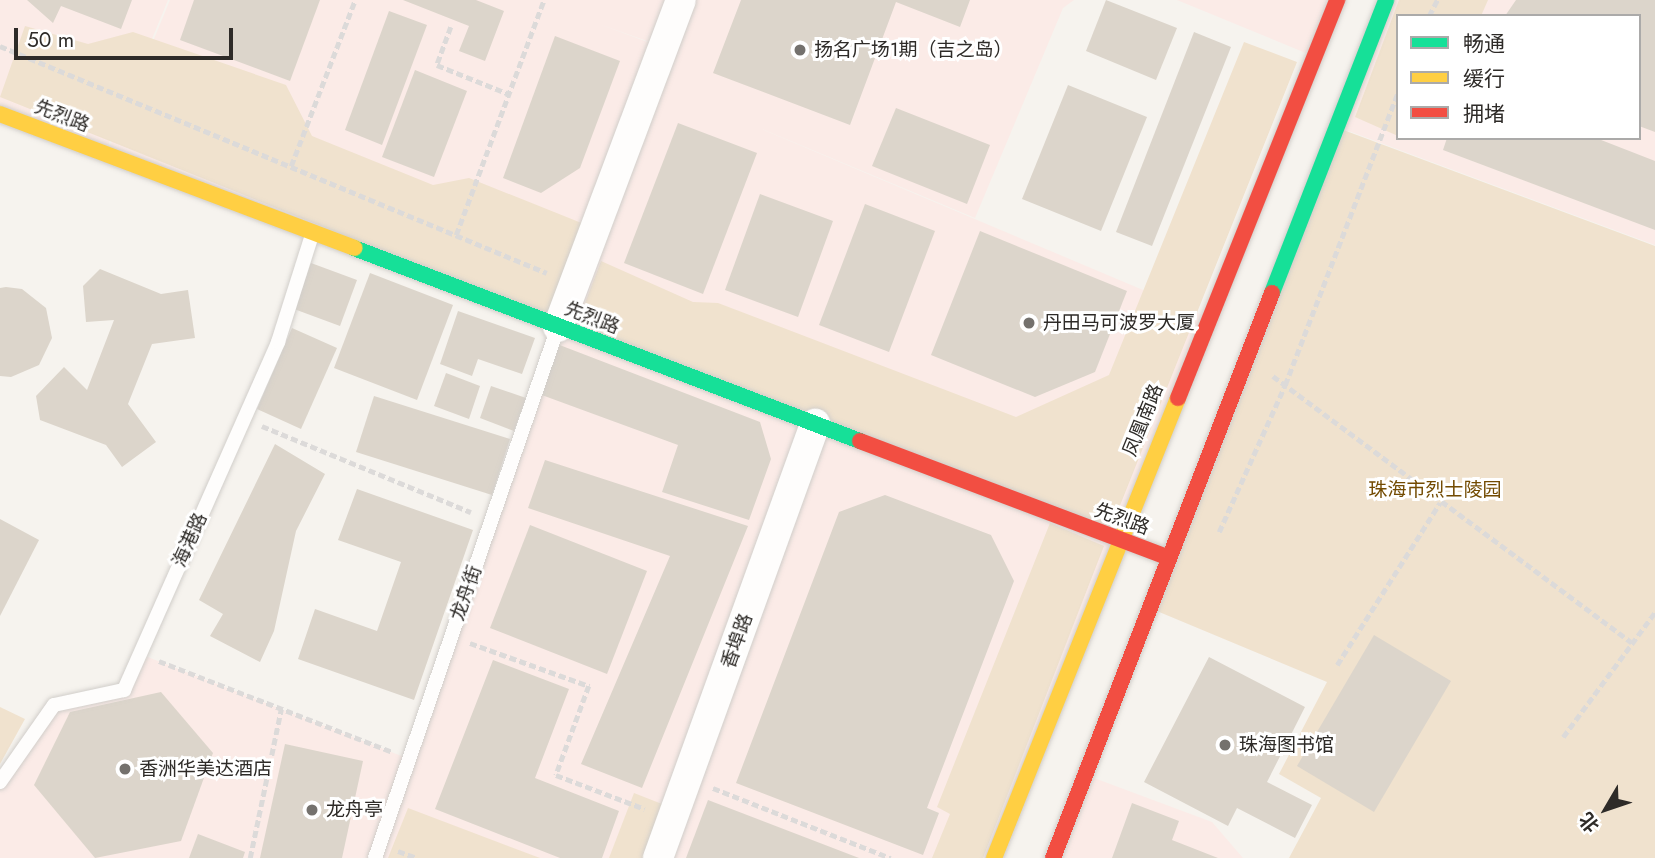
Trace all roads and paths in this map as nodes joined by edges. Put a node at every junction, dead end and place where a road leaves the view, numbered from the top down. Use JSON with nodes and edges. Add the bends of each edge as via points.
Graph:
{"nodes":[{"id":1,"x":355,"y":0,"type":"edge"},
{"id":2,"x":544,"y":0,"type":"edge"},
{"id":3,"x":681,"y":0,"type":"edge"},
{"id":4,"x":1337,"y":0,"type":"edge"},
{"id":5,"x":1386,"y":0,"type":"edge"},
{"id":6,"x":451,"y":27,"type":"dead end"},
{"id":7,"x":0,"y":46,"type":"edge"},
{"id":8,"x":509,"y":94,"type":"junction"},
{"id":9,"x":0,"y":114,"type":"edge"},
{"id":10,"x":291,"y":166,"type":"junction"},
{"id":11,"x":312,"y":235,"type":"junction"},
{"id":12,"x":456,"y":235,"type":"junction"},
{"id":13,"x":574,"y":284,"type":"junction"},
{"id":14,"x":558,"y":327,"type":"junction"},
{"id":15,"x":1247,"y":357,"type":"junction"},
{"id":16,"x":244,"y":419,"type":"junction"},
{"id":17,"x":815,"y":424,"type":"junction"},
{"id":18,"x":1440,"y":503,"type":"junction"},
{"id":19,"x":491,"y":520,"type":"junction"},
{"id":20,"x":1117,"y":541,"type":"junction"},
{"id":21,"x":1169,"y":558,"type":"junction"},
{"id":22,"x":1655,"y":612,"type":"edge"},
{"id":23,"x":451,"y":636,"type":"junction"},
{"id":24,"x":1632,"y":643,"type":"junction"},
{"id":25,"x":140,"y":653,"type":"junction"},
{"id":26,"x":1338,"y":665,"type":"dead end"},
{"id":27,"x":281,"y":709,"type":"junction"},
{"id":28,"x":1563,"y":737,"type":"dead end"},
{"id":29,"x":409,"y":758,"type":"junction"},
{"id":30,"x":687,"y":778,"type":"junction"},
{"id":31,"x":0,"y":782,"type":"edge"},
{"id":32,"x":672,"y":819,"type":"junction"},
{"id":33,"x":250,"y":858,"type":"edge"},
{"id":34,"x":375,"y":858,"type":"edge"},
{"id":35,"x":658,"y":858,"type":"edge"},
{"id":36,"x":891,"y":858,"type":"edge"},
{"id":37,"x":994,"y":858,"type":"edge"},
{"id":38,"x":1053,"y":858,"type":"edge"}],
"edges":[{"from":1,"to":10,"type":"path"},
{"from":2,"to":8,"type":"path"},
{"from":3,"to":13,"type":"street"},
{"from":4,"to":20,"type":"main road","name":"凤凰南路"},
{"from":5,"to":15,"type":"main road"},
{"from":6,"to":8,"type":"path","via":[[437,65]]},
{"from":7,"to":10,"type":"path"},
{"from":8,"to":12,"type":"path"},
{"from":9,"to":11,"type":"main road","name":"先烈路"},
{"from":10,"to":12,"type":"path"},
{"from":11,"to":14,"type":"main road","name":"先烈路"},
{"from":11,"to":16,"type":"lane","name":"海港路","via":[[278,342]]},
{"from":12,"to":13,"type":"path"},
{"from":13,"to":14,"type":"street"},
{"from":14,"to":17,"type":"main road","name":"先烈路"},
{"from":14,"to":19,"type":"lane","name":"龙舟街"},
{"from":15,"to":18,"type":"path"},
{"from":15,"to":21,"type":"main road"},
{"from":16,"to":19,"type":"path"},
{"from":16,"to":25,"type":"lane","name":"海港路"},
{"from":17,"to":20,"type":"main road","name":"先烈路"},
{"from":17,"to":30,"type":"street","name":"香埠路"},
{"from":18,"to":24,"type":"path"},
{"from":18,"to":26,"type":"path"},
{"from":19,"to":23,"type":"lane","name":"龙舟街"},
{"from":20,"to":21,"type":"main road","name":"先烈路"},
{"from":20,"to":37,"type":"main road","name":"凤凰南路"},
{"from":21,"to":38,"type":"main road"},
{"from":22,"to":24,"type":"path"},
{"from":23,"to":29,"type":"lane","name":"龙舟街"},
{"from":23,"to":32,"type":"path","via":[[589,686],[556,775]]},
{"from":24,"to":28,"type":"path"},
{"from":25,"to":27,"type":"path"},
{"from":25,"to":31,"type":"lane","name":"海港路","via":[[124,690],[54,705]]},
{"from":27,"to":29,"type":"path"},
{"from":27,"to":33,"type":"path"},
{"from":29,"to":34,"type":"lane","name":"龙舟街"},
{"from":30,"to":32,"type":"street","name":"香埠路"},
{"from":30,"to":36,"type":"path"},
{"from":32,"to":35,"type":"street","name":"香埠路"}]}
